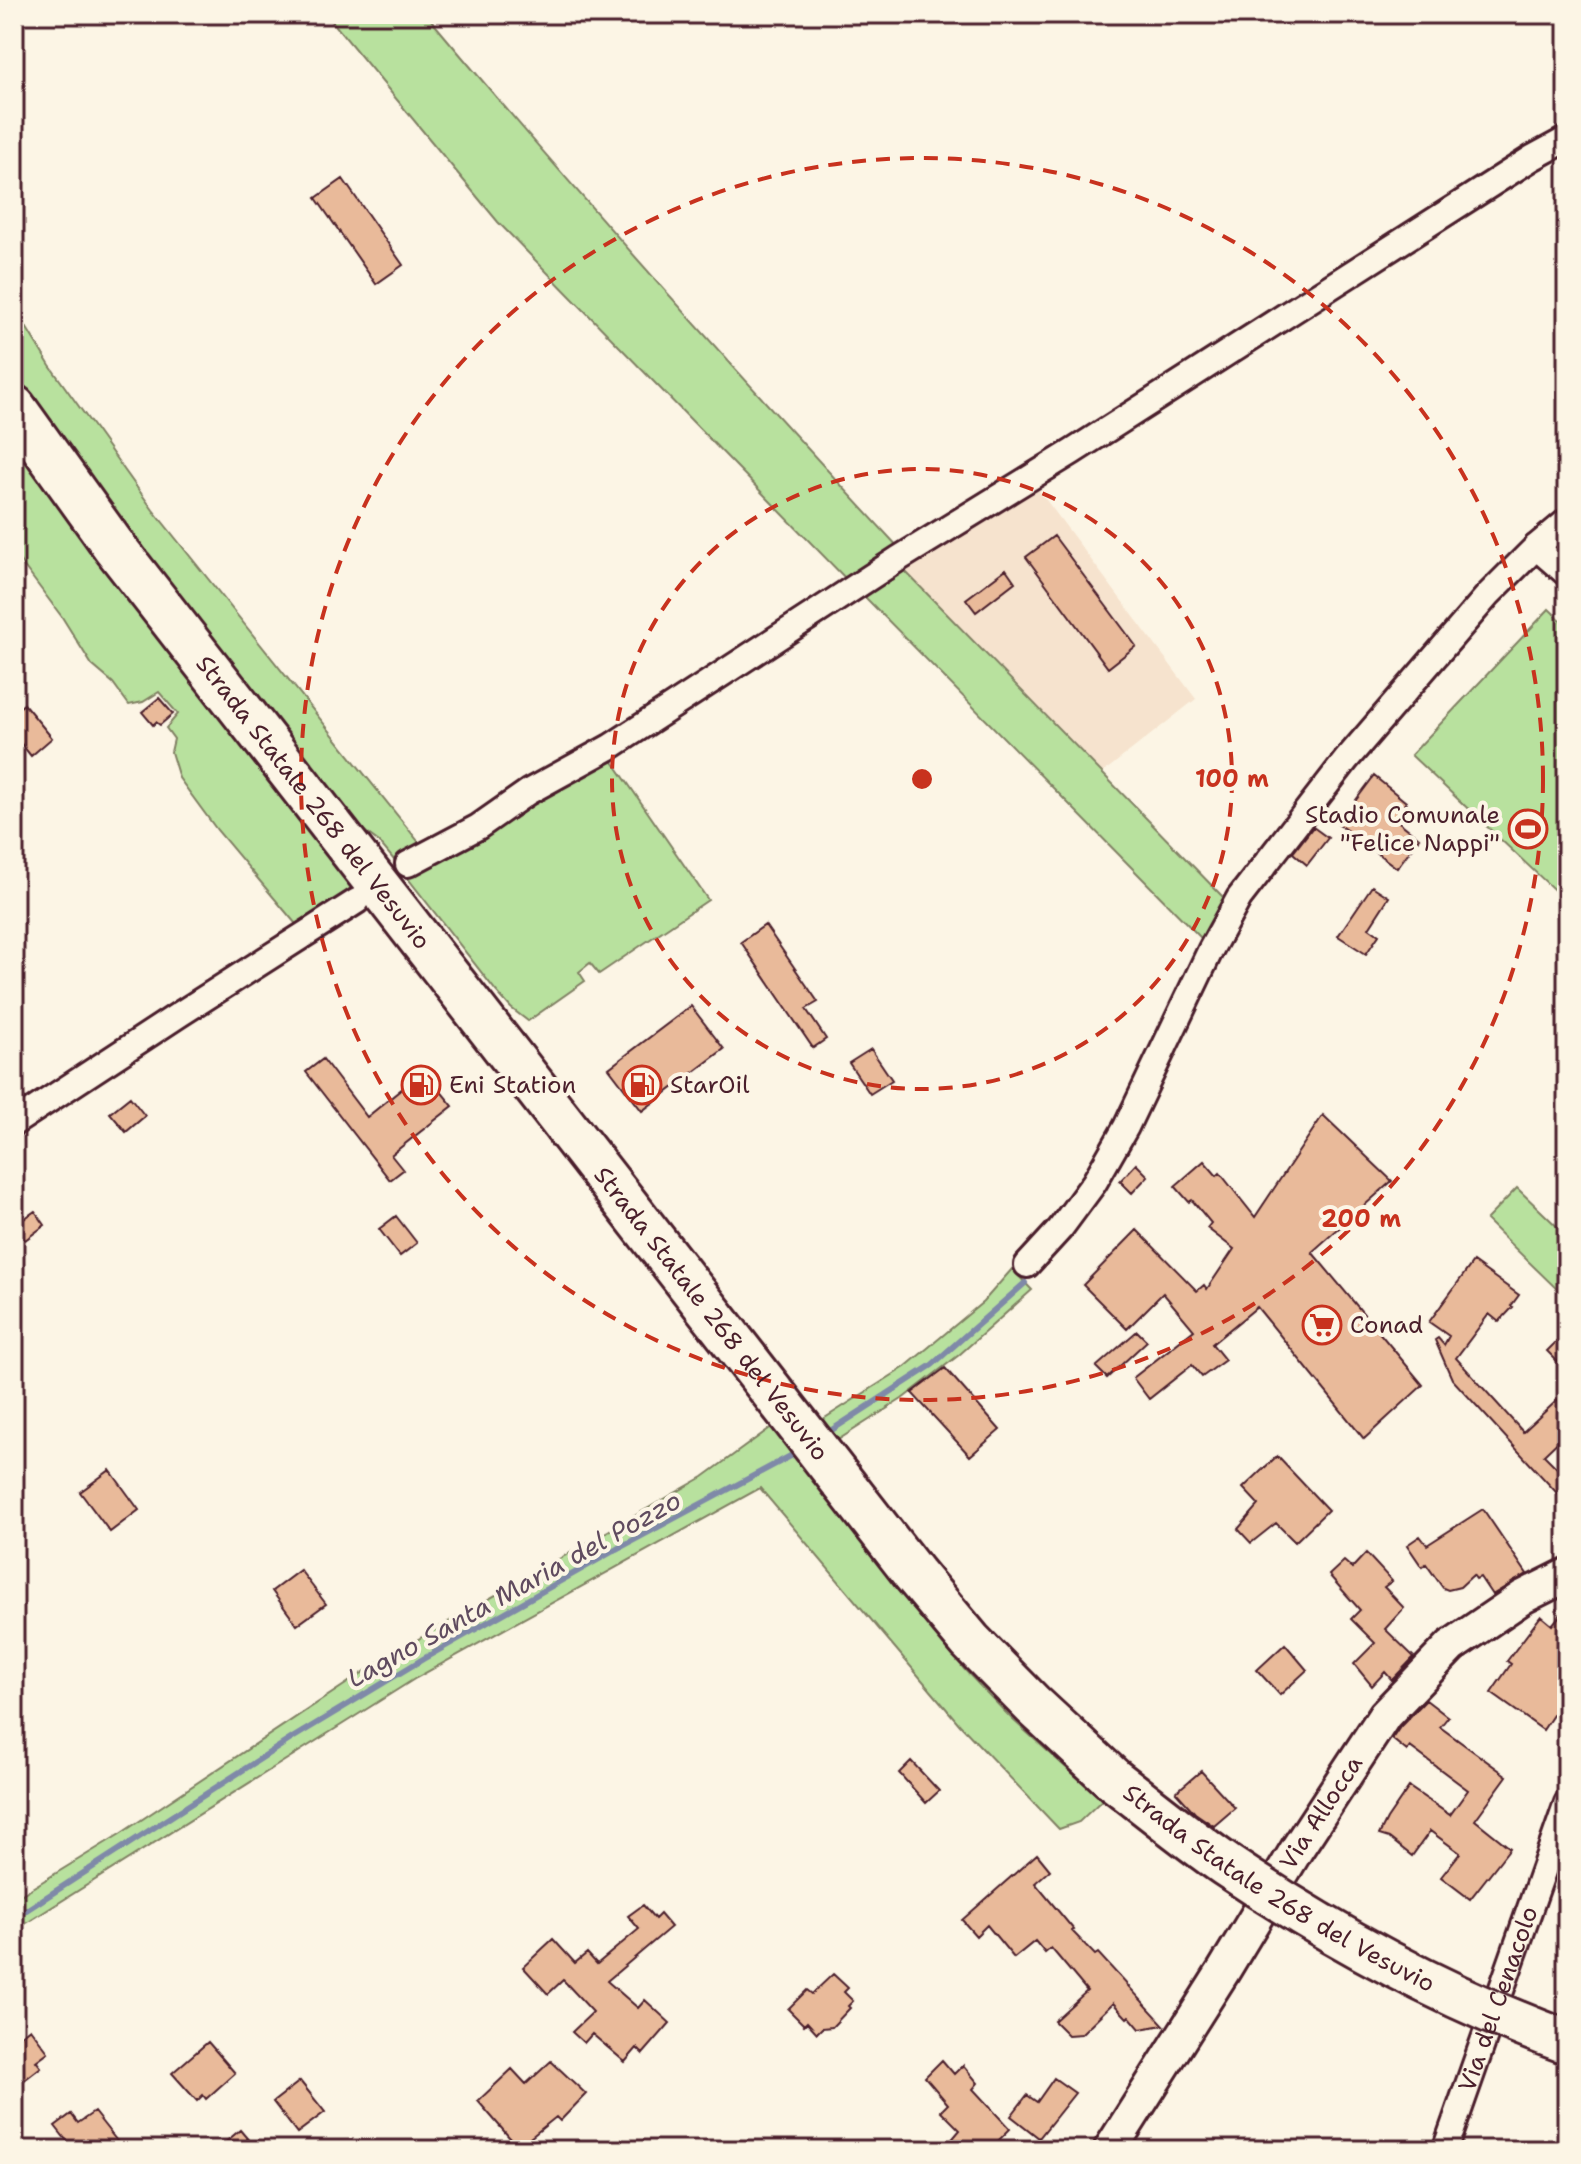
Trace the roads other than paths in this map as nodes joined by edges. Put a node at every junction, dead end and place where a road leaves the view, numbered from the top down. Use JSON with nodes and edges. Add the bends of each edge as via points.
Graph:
{"nodes":[{"id":1,"x":1567,"y":139,"type":"edge"},
{"id":2,"x":14,"y":407,"type":"edge"},
{"id":3,"x":1567,"y":521,"type":"edge"},
{"id":4,"x":1536,"y":547,"type":"junction"},
{"id":5,"x":1567,"y":574,"type":"edge"},
{"id":6,"x":408,"y":864,"type":"dead end"},
{"id":7,"x":357,"y":901,"type":"dead end"},
{"id":8,"x":14,"y":1123,"type":"edge"},
{"id":9,"x":1027,"y":1265,"type":"dead end"},
{"id":10,"x":1567,"y":1575,"type":"edge"},
{"id":11,"x":1567,"y":1803,"type":"edge"},
{"id":12,"x":1567,"y":2042,"type":"edge"},
{"id":13,"x":1110,"y":2150,"type":"edge"},
{"id":14,"x":1445,"y":2150,"type":"edge"}],
"edges":[{"from":1,"to":6,"type":"street","via":[[898,559],[610,747]]},
{"from":2,"to":12,"type":"highway","name":"Strada Statale 268 del Vesuvio","bridge":true,"via":[[113,545],[970,1641],[1114,1780],[1224,1864],[1341,1938],[1466,2002]]},
{"from":3,"to":4,"type":"street"},
{"from":4,"to":5,"type":"street"},
{"from":4,"to":9,"type":"street","via":[[1346,760],[1239,898],[1094,1183]]},
{"from":7,"to":8,"type":"street"},
{"from":10,"to":13,"type":"street","name":"Via Allocca","via":[[1523,1597],[1451,1646],[1385,1715]]},
{"from":11,"to":14,"type":"street","name":"Via del Cenacolo"}]}
